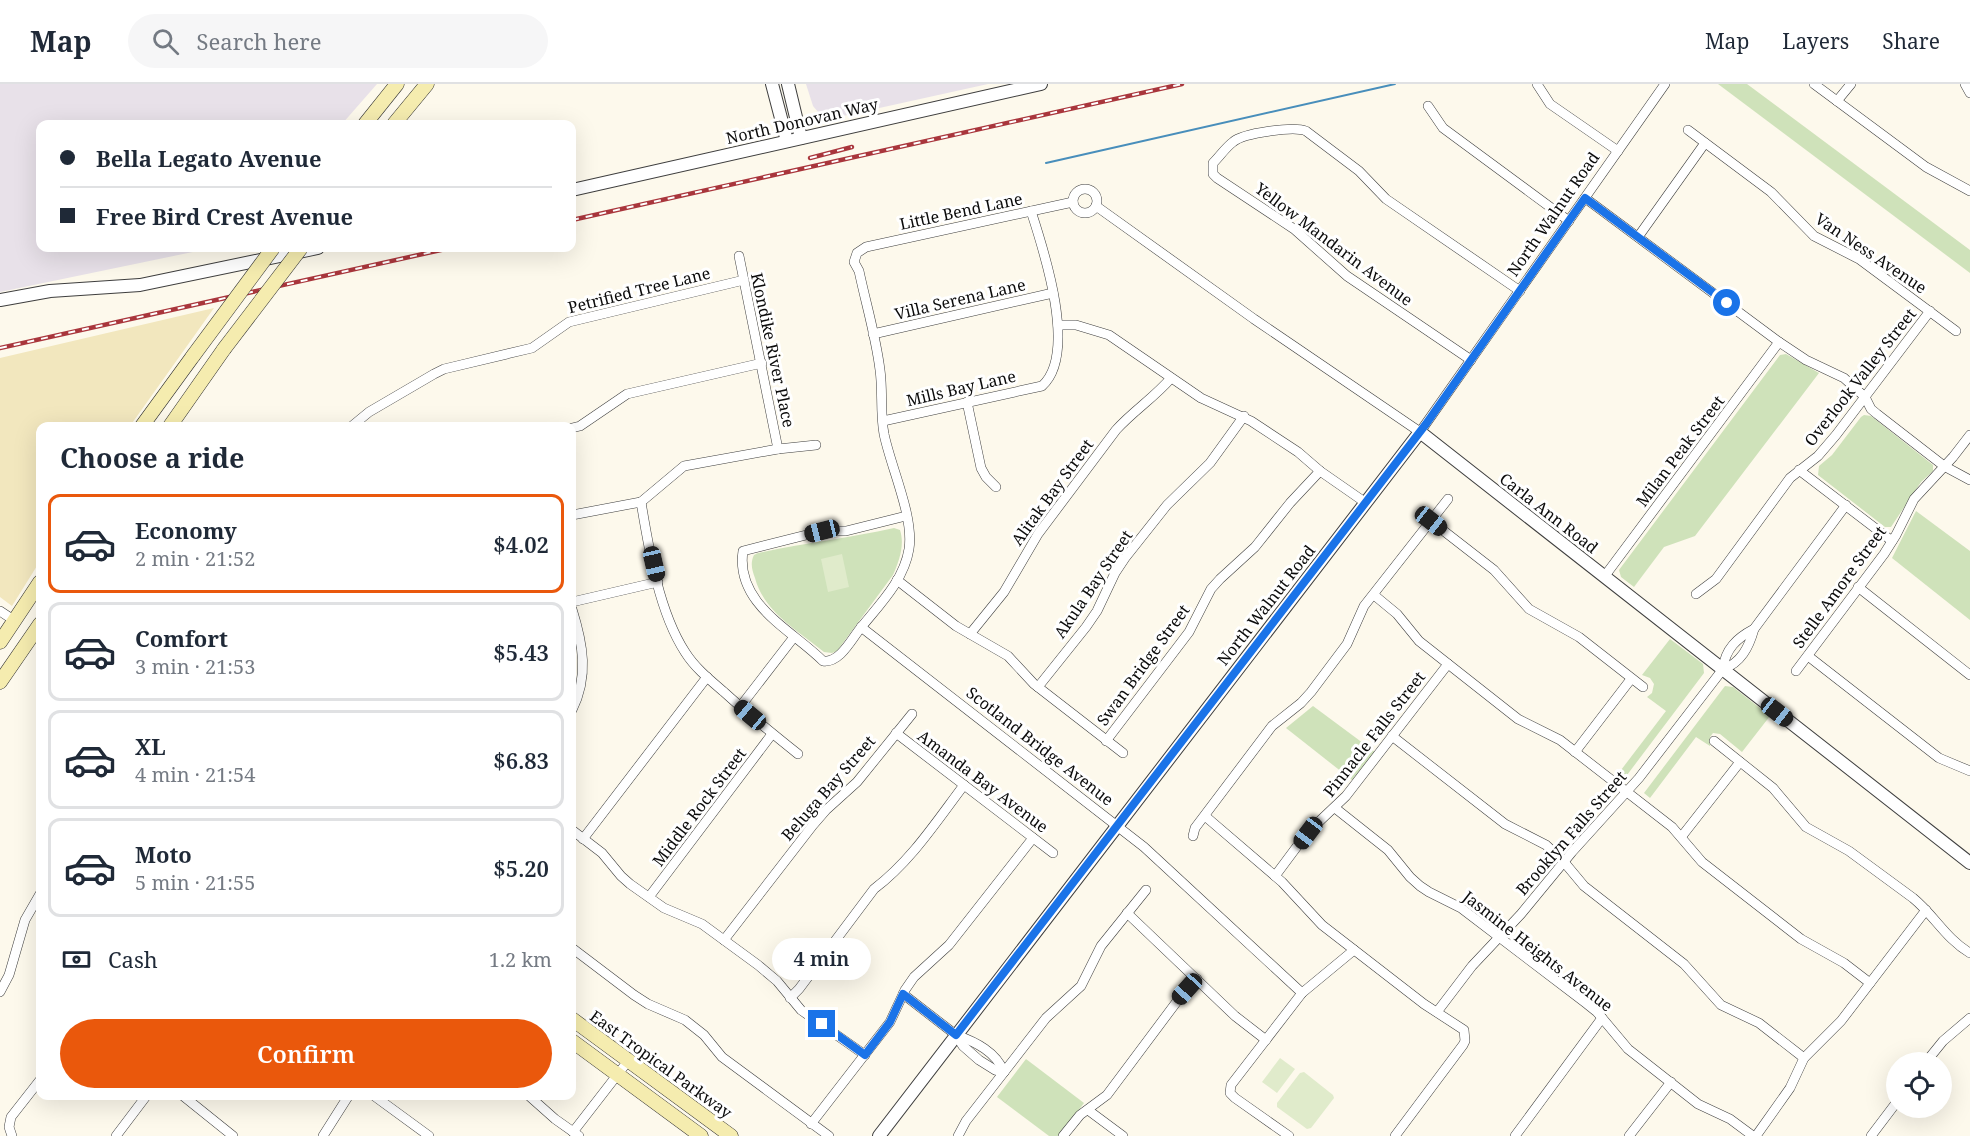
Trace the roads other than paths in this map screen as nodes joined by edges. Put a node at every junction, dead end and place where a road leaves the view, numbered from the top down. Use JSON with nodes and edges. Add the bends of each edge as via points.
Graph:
{"nodes":[{"id":1,"x":397,"y":84,"type":"edge"},
{"id":2,"x":427,"y":84,"type":"edge"},
{"id":3,"x":772,"y":84,"type":"edge"},
{"id":4,"x":788,"y":84,"type":"edge"},
{"id":5,"x":1041,"y":84,"type":"edge"},
{"id":6,"x":1537,"y":84,"type":"edge"},
{"id":7,"x":1665,"y":84,"type":"edge"},
{"id":8,"x":1814,"y":84,"type":"edge"},
{"id":9,"x":1851,"y":84,"type":"edge"},
{"id":10,"x":1965,"y":84,"type":"edge"},
{"id":11,"x":1970,"y":93,"type":"edge"},
{"id":12,"x":1837,"y":101,"type":"junction"},
{"id":13,"x":1428,"y":106,"type":"dead end"},
{"id":14,"x":368,"y":120,"type":"edge"},
{"id":15,"x":397,"y":120,"type":"edge"},
{"id":16,"x":1688,"y":130,"type":"dead end"},
{"id":17,"x":801,"y":138,"type":"junction"},
{"id":18,"x":787,"y":141,"type":"junction"},
{"id":19,"x":1705,"y":143,"type":"junction"},
{"id":20,"x":1618,"y":151,"type":"junction"},
{"id":21,"x":576,"y":189,"type":"edge"},
{"id":22,"x":1970,"y":190,"type":"edge"},
{"id":23,"x":1585,"y":198,"type":"junction"},
{"id":24,"x":1074,"y":202,"type":"junction"},
{"id":25,"x":1096,"y":206,"type":"junction"},
{"id":26,"x":1031,"y":211,"type":"junction"},
{"id":27,"x":1569,"y":221,"type":"junction"},
{"id":28,"x":1638,"y":237,"type":"junction"},
{"id":29,"x":270,"y":252,"type":"edge"},
{"id":30,"x":298,"y":252,"type":"edge"},
{"id":31,"x":299,"y":252,"type":"edge"},
{"id":32,"x":739,"y":256,"type":"dead end"},
{"id":33,"x":744,"y":280,"type":"junction"},
{"id":34,"x":1520,"y":291,"type":"junction"},
{"id":35,"x":1053,"y":293,"type":"junction"},
{"id":36,"x":0,"y":300,"type":"edge"},
{"id":37,"x":1930,"y":311,"type":"junction"},
{"id":38,"x":1058,"y":325,"type":"junction"},
{"id":39,"x":1956,"y":331,"type":"dead end"},
{"id":40,"x":873,"y":334,"type":"junction"},
{"id":41,"x":1779,"y":342,"type":"junction"},
{"id":42,"x":1471,"y":360,"type":"junction"},
{"id":43,"x":762,"y":363,"type":"junction"},
{"id":44,"x":1171,"y":378,"type":"junction"},
{"id":45,"x":1865,"y":397,"type":"junction"},
{"id":46,"x":967,"y":402,"type":"junction"},
{"id":47,"x":1244,"y":416,"type":"junction"},
{"id":48,"x":883,"y":421,"type":"junction"},
{"id":49,"x":145,"y":422,"type":"edge"},
{"id":50,"x":173,"y":422,"type":"edge"},
{"id":51,"x":357,"y":422,"type":"edge"},
{"id":52,"x":576,"y":427,"type":"edge"},
{"id":53,"x":1420,"y":432,"type":"junction"},
{"id":54,"x":1970,"y":435,"type":"edge"},
{"id":55,"x":816,"y":445,"type":"dead end"},
{"id":56,"x":778,"y":449,"type":"junction"},
{"id":57,"x":1944,"y":466,"type":"junction"},
{"id":58,"x":1799,"y":470,"type":"junction"},
{"id":59,"x":1320,"y":471,"type":"junction"},
{"id":60,"x":1970,"y":480,"type":"edge"},
{"id":61,"x":996,"y":487,"type":"dead end"},
{"id":62,"x":1448,"y":499,"type":"dead end"},
{"id":63,"x":641,"y":502,"type":"junction"},
{"id":64,"x":1366,"y":503,"type":"junction"},
{"id":65,"x":1846,"y":505,"type":"junction"},
{"id":66,"x":576,"y":514,"type":"edge"},
{"id":67,"x":906,"y":516,"type":"junction"},
{"id":68,"x":1431,"y":521,"type":"junction"},
{"id":69,"x":1892,"y":541,"type":"junction"},
{"id":70,"x":1604,"y":577,"type":"junction"},
{"id":71,"x":897,"y":580,"type":"junction"},
{"id":72,"x":658,"y":582,"type":"junction"},
{"id":73,"x":1858,"y":587,"type":"junction"},
{"id":74,"x":36,"y":588,"type":"edge"},
{"id":75,"x":1696,"y":594,"type":"dead end"},
{"id":76,"x":1374,"y":595,"type":"junction"},
{"id":77,"x":576,"y":601,"type":"edge"},
{"id":78,"x":0,"y":611,"type":"edge"},
{"id":79,"x":15,"y":621,"type":"junction"},
{"id":80,"x":576,"y":622,"type":"edge"},
{"id":81,"x":861,"y":627,"type":"junction"},
{"id":82,"x":36,"y":633,"type":"edge"},
{"id":83,"x":970,"y":634,"type":"junction"},
{"id":84,"x":794,"y":637,"type":"junction"},
{"id":85,"x":36,"y":639,"type":"edge"},
{"id":86,"x":0,"y":642,"type":"edge"},
{"id":87,"x":1808,"y":656,"type":"junction"},
{"id":88,"x":1448,"y":664,"type":"junction"},
{"id":89,"x":1722,"y":669,"type":"junction"},
{"id":90,"x":1796,"y":671,"type":"dead end"},
{"id":91,"x":1970,"y":675,"type":"edge"},
{"id":92,"x":707,"y":677,"type":"junction"},
{"id":93,"x":1631,"y":679,"type":"junction"},
{"id":94,"x":0,"y":682,"type":"edge"},
{"id":95,"x":1038,"y":687,"type":"junction"},
{"id":96,"x":1643,"y":687,"type":"dead end"},
{"id":97,"x":576,"y":700,"type":"edge"},
{"id":98,"x":740,"y":707,"type":"junction"},
{"id":99,"x":912,"y":714,"type":"dead end"},
{"id":100,"x":896,"y":733,"type":"junction"},
{"id":101,"x":772,"y":734,"type":"junction"},
{"id":102,"x":1392,"y":736,"type":"junction"},
{"id":103,"x":1106,"y":741,"type":"junction"},
{"id":104,"x":1714,"y":741,"type":"dead end"},
{"id":105,"x":1575,"y":752,"type":"junction"},
{"id":106,"x":1123,"y":753,"type":"dead end"},
{"id":107,"x":798,"y":754,"type":"dead end"},
{"id":108,"x":1740,"y":762,"type":"junction"},
{"id":109,"x":1969,"y":768,"type":"edge"},
{"id":110,"x":964,"y":785,"type":"junction"},
{"id":111,"x":1627,"y":792,"type":"junction"},
{"id":112,"x":1335,"y":808,"type":"junction"},
{"id":113,"x":1205,"y":816,"type":"junction"},
{"id":114,"x":1118,"y":825,"type":"junction"},
{"id":115,"x":576,"y":833,"type":"edge"},
{"id":116,"x":1194,"y":836,"type":"dead end"},
{"id":117,"x":1682,"y":836,"type":"junction"},
{"id":118,"x":1033,"y":838,"type":"junction"},
{"id":119,"x":583,"y":839,"type":"junction"},
{"id":120,"x":1053,"y":853,"type":"dead end"},
{"id":121,"x":1564,"y":862,"type":"junction"},
{"id":122,"x":1970,"y":863,"type":"edge"},
{"id":123,"x":1275,"y":876,"type":"junction"},
{"id":124,"x":1146,"y":890,"type":"dead end"},
{"id":125,"x":649,"y":897,"type":"junction"},
{"id":126,"x":36,"y":901,"type":"edge"},
{"id":127,"x":1926,"y":909,"type":"junction"},
{"id":128,"x":1127,"y":913,"type":"junction"},
{"id":129,"x":1499,"y":937,"type":"junction"},
{"id":130,"x":724,"y":940,"type":"junction"},
{"id":131,"x":1354,"y":950,"type":"junction"},
{"id":132,"x":576,"y":951,"type":"edge"},
{"id":133,"x":1970,"y":953,"type":"edge"},
{"id":134,"x":1197,"y":979,"type":"junction"},
{"id":135,"x":1870,"y":983,"type":"junction"},
{"id":136,"x":0,"y":992,"type":"edge"},
{"id":137,"x":1302,"y":993,"type":"junction"},
{"id":138,"x":903,"y":994,"type":"junction"},
{"id":139,"x":790,"y":998,"type":"junction"},
{"id":140,"x":1437,"y":1012,"type":"junction"},
{"id":141,"x":1602,"y":1018,"type":"junction"},
{"id":142,"x":1970,"y":1018,"type":"edge"},
{"id":143,"x":576,"y":1022,"type":"edge"},
{"id":144,"x":956,"y":1035,"type":"junction"},
{"id":145,"x":1266,"y":1040,"type":"junction"},
{"id":146,"x":576,"y":1044,"type":"edge"},
{"id":147,"x":1934,"y":1052,"type":"edge"},
{"id":148,"x":865,"y":1055,"type":"junction"},
{"id":149,"x":1804,"y":1058,"type":"junction"},
{"id":150,"x":628,"y":1061,"type":"junction"},
{"id":151,"x":1004,"y":1072,"type":"junction"},
{"id":152,"x":617,"y":1075,"type":"junction"},
{"id":153,"x":1671,"y":1082,"type":"junction"},
{"id":154,"x":36,"y":1085,"type":"edge"},
{"id":155,"x":143,"y":1100,"type":"edge"},
{"id":156,"x":188,"y":1100,"type":"edge"},
{"id":157,"x":346,"y":1100,"type":"edge"},
{"id":158,"x":380,"y":1100,"type":"edge"},
{"id":159,"x":534,"y":1100,"type":"edge"},
{"id":160,"x":1088,"y":1110,"type":"junction"},
{"id":161,"x":1886,"y":1116,"type":"edge"},
{"id":162,"x":811,"y":1124,"type":"junction"},
{"id":163,"x":11,"y":1131,"type":"edge"},
{"id":164,"x":228,"y":1134,"type":"edge"},
{"id":165,"x":576,"y":1134,"type":"edge"},
{"id":166,"x":116,"y":1136,"type":"edge"},
{"id":167,"x":323,"y":1136,"type":"edge"},
{"id":168,"x":429,"y":1136,"type":"edge"},
{"id":169,"x":700,"y":1136,"type":"edge"},
{"id":170,"x":731,"y":1136,"type":"edge"},
{"id":171,"x":829,"y":1136,"type":"edge"},
{"id":172,"x":879,"y":1136,"type":"edge"},
{"id":173,"x":958,"y":1136,"type":"edge"},
{"id":174,"x":1063,"y":1136,"type":"edge"},
{"id":175,"x":1123,"y":1136,"type":"edge"},
{"id":176,"x":1289,"y":1136,"type":"edge"},
{"id":177,"x":1395,"y":1136,"type":"edge"},
{"id":178,"x":1515,"y":1136,"type":"edge"},
{"id":179,"x":1629,"y":1136,"type":"edge"},
{"id":180,"x":1755,"y":1136,"type":"edge"},
{"id":181,"x":1871,"y":1136,"type":"edge"}],
"edges":[{"from":1,"to":14,"type":"main road"},
{"from":2,"to":15,"type":"main road"},
{"from":3,"to":18,"type":"street"},
{"from":4,"to":17,"type":"street"},
{"from":5,"to":17,"type":"street","name":"North Donovan Way"},
{"from":6,"to":20,"type":"street","via":[[1550,104]]},
{"from":7,"to":20,"type":"street","name":"North Walnut Road"},
{"from":8,"to":12,"type":"street"},
{"from":9,"to":12,"type":"street"},
{"from":10,"to":11,"type":"street"},
{"from":12,"to":22,"type":"street","via":[[1926,167]]},
{"from":13,"to":27,"type":"street","via":[[1443,128]]},
{"from":16,"to":19,"type":"street","name":"Van Ness Avenue"},
{"from":17,"to":18,"type":"street","name":"North Donovan Way"},
{"from":18,"to":21,"type":"street","name":"North Donovan Way"},
{"from":19,"to":28,"type":"street"},
{"from":19,"to":37,"type":"street","name":"Van Ness Avenue","via":[[1771,192],[1814,236],[1859,259]]},
{"from":20,"to":23,"type":"street","name":"North Walnut Road"},
{"from":23,"to":27,"type":"street","name":"North Walnut Road"},
{"from":23,"to":28,"type":"street"},
{"from":24,"to":25,"type":"street","name":"Carla Ann Road","via":[[1083,213]]},
{"from":24,"to":25,"type":"street","name":"Carla Ann Road","via":[[1075,194],[1086,189],[1096,195]]},
{"from":24,"to":26,"type":"street","name":"Little Bend Lane"},
{"from":25,"to":53,"type":"street","name":"Carla Ann Road"},
{"from":26,"to":35,"type":"street"},
{"from":26,"to":40,"type":"street","name":"Little Bend Lane","via":[[866,247],[857,253],[854,262]]},
{"from":27,"to":34,"type":"street","name":"North Walnut Road"},
{"from":28,"to":41,"type":"street"},
{"from":29,"to":49,"type":"main road","bridge":true},
{"from":30,"to":50,"type":"main road","bridge":true},
{"from":31,"to":36,"type":"street","via":[[140,285],[50,291]]},
{"from":32,"to":33,"type":"street","name":"Klondike River Place"},
{"from":33,"to":43,"type":"street","name":"Klondike River Place"},
{"from":33,"to":51,"type":"street","name":"Petrified Tree Lane","via":[[569,322],[532,348],[444,369]]},
{"from":34,"to":42,"type":"street","name":"North Walnut Road"},
{"from":34,"to":42,"type":"street","name":"Yellow Mandarin Avenue","via":[[1386,199],[1359,171],[1299,128],[1240,137],[1213,162],[1217,178],[1294,229],[1347,276]]},
{"from":35,"to":38,"type":"street"},
{"from":35,"to":40,"type":"street","name":"Villa Serena Lane"},
{"from":37,"to":39,"type":"street","name":"Van Ness Avenue"},
{"from":37,"to":45,"type":"street","name":"Overlook Valley Street"},
{"from":38,"to":44,"type":"street","via":[[1076,325],[1109,335]]},
{"from":38,"to":46,"type":"street","name":"Mills Bay Lane","via":[[1056,355],[1042,386]]},
{"from":40,"to":48,"type":"street","via":[[882,385]]},
{"from":41,"to":45,"type":"street","via":[[1844,378]]},
{"from":41,"to":70,"type":"street","name":"Milan Peak Street"},
{"from":42,"to":53,"type":"street","name":"North Walnut Road"},
{"from":43,"to":52,"type":"street","via":[[627,394]]},
{"from":43,"to":56,"type":"street","name":"Klondike River Place"},
{"from":44,"to":47,"type":"street","via":[[1201,398]]},
{"from":44,"to":83,"type":"street","name":"Alitak Bay Street","via":[[1116,430],[1038,534],[1004,592]]},
{"from":45,"to":57,"type":"street","via":[[1871,409]]},
{"from":45,"to":58,"type":"street","name":"Overlook Valley Street","via":[[1818,456]]},
{"from":46,"to":48,"type":"street","name":"Mills Bay Lane"},
{"from":46,"to":61,"type":"street","via":[[981,468]]},
{"from":47,"to":59,"type":"street"},
{"from":47,"to":95,"type":"street","name":"Akula Bay Street","via":[[1210,463],[1167,505],[1125,558],[1097,611]]},
{"from":48,"to":67,"type":"street"},
{"from":53,"to":64,"type":"street","name":"North Walnut Road"},
{"from":53,"to":70,"type":"street","name":"Carla Ann Road"},
{"from":54,"to":57,"type":"street","name":"Stelle Amore Street"},
{"from":55,"to":56,"type":"street"},
{"from":56,"to":63,"type":"street","via":[[684,465]]},
{"from":57,"to":60,"type":"street"},
{"from":57,"to":69,"type":"street","name":"Stelle Amore Street","via":[[1914,500]]},
{"from":58,"to":65,"type":"street"},
{"from":58,"to":75,"type":"street","name":"Overlook Valley Street","via":[[1716,579]]},
{"from":59,"to":64,"type":"street"},
{"from":59,"to":103,"type":"street","name":"Swan Bridge Street","via":[[1255,547],[1211,590],[1189,632]]},
{"from":62,"to":68,"type":"street"},
{"from":63,"to":66,"type":"street"},
{"from":63,"to":72,"type":"street"},
{"from":64,"to":114,"type":"street","name":"North Walnut Road"},
{"from":65,"to":69,"type":"street"},
{"from":65,"to":89,"type":"street","name":"Brooklyn Falls Street","via":[[1754,629],[1738,638],[1724,656]]},
{"from":67,"to":71,"type":"street","via":[[909,549]]},
{"from":67,"to":84,"type":"street","via":[[743,551],[741,564],[750,590],[769,616]]},
{"from":68,"to":76,"type":"street"},
{"from":68,"to":93,"type":"street","via":[[1494,570],[1529,609],[1579,636]]},
{"from":69,"to":73,"type":"street","name":"Stelle Amore Street"},
{"from":70,"to":89,"type":"street","name":"Carla Ann Road"},
{"from":71,"to":81,"type":"street"},
{"from":71,"to":83,"type":"street"},
{"from":72,"to":77,"type":"street"},
{"from":72,"to":92,"type":"street","via":[[674,631],[685,652]]},
{"from":73,"to":87,"type":"street","name":"Stelle Amore Street"},
{"from":73,"to":91,"type":"street"},
{"from":74,"to":79,"type":"main road"},
{"from":76,"to":88,"type":"street"},
{"from":76,"to":113,"type":"street","via":[[1358,616],[1347,644],[1311,692],[1272,726]]},
{"from":78,"to":79,"type":"street"},
{"from":79,"to":82,"type":"main road"},
{"from":79,"to":86,"type":"main road"},
{"from":80,"to":97,"type":"street","via":[[584,660]]},
{"from":81,"to":84,"type":"street","via":[[834,661],[829,662]]},
{"from":81,"to":114,"type":"street","name":"Scotland Bridge Avenue"},
{"from":83,"to":95,"type":"street","via":[[1008,656]]},
{"from":84,"to":98,"type":"street"},
{"from":85,"to":94,"type":"main road"},
{"from":87,"to":90,"type":"street","name":"Stelle Amore Street"},
{"from":87,"to":109,"type":"street","via":[[1940,758]]},
{"from":88,"to":102,"type":"street","name":"Pinnacle Falls Street"},
{"from":88,"to":105,"type":"street","via":[[1518,719]]},
{"from":89,"to":111,"type":"street","name":"Brooklyn Falls Street"},
{"from":89,"to":122,"type":"street","name":"Carla Ann Road"},
{"from":92,"to":98,"type":"street"},
{"from":92,"to":119,"type":"street"},
{"from":93,"to":96,"type":"street"},
{"from":93,"to":105,"type":"street"},
{"from":95,"to":103,"type":"street"},
{"from":98,"to":101,"type":"street"},
{"from":99,"to":100,"type":"street","name":"Beluga Bay Street"},
{"from":100,"to":110,"type":"street","name":"Amanda Bay Avenue"},
{"from":100,"to":130,"type":"street","name":"Beluga Bay Street","via":[[857,782],[813,825]]},
{"from":101,"to":107,"type":"street"},
{"from":101,"to":125,"type":"street","name":"Middle Rock Street"},
{"from":102,"to":112,"type":"street","name":"Pinnacle Falls Street"},
{"from":102,"to":121,"type":"street","via":[[1505,824],[1546,845]]},
{"from":103,"to":106,"type":"street"},
{"from":104,"to":108,"type":"street"},
{"from":105,"to":111,"type":"street"},
{"from":108,"to":117,"type":"street"},
{"from":108,"to":127,"type":"street","via":[[1773,788],[1806,827],[1849,851]]},
{"from":110,"to":118,"type":"street","name":"Amanda Bay Avenue"},
{"from":110,"to":139,"type":"street","via":[[909,857],[874,889]]},
{"from":111,"to":117,"type":"street"},
{"from":111,"to":121,"type":"street","name":"Brooklyn Falls Street"},
{"from":112,"to":123,"type":"street","name":"Pinnacle Falls Street","via":[[1308,833]]},
{"from":112,"to":129,"type":"street","name":"Jasmine Heights Avenue","via":[[1388,850],[1420,886],[1461,908]]},
{"from":113,"to":116,"type":"street"},
{"from":113,"to":123,"type":"street"},
{"from":114,"to":137,"type":"street","name":"Scotland Bridge Avenue"},
{"from":114,"to":144,"type":"street","name":"North Walnut Road"},
{"from":115,"to":119,"type":"street"},
{"from":117,"to":135,"type":"street","via":[[1702,862],[1809,945],[1844,963]]},
{"from":118,"to":120,"type":"street","name":"Amanda Bay Avenue"},
{"from":118,"to":138,"type":"street","via":[[950,945],[914,977]]},
{"from":119,"to":125,"type":"street"},
{"from":121,"to":129,"type":"street","name":"Brooklyn Falls Street"},
{"from":121,"to":149,"type":"street","via":[[1584,886],[1684,964],[1721,1005],[1759,1023]]},
{"from":123,"to":131,"type":"street","via":[[1310,915]]},
{"from":124,"to":128,"type":"street"},
{"from":125,"to":130,"type":"street"},
{"from":126,"to":136,"type":"street","via":[[25,920]]},
{"from":127,"to":133,"type":"street","via":[[1946,934]]},
{"from":127,"to":135,"type":"street"},
{"from":128,"to":134,"type":"street"},
{"from":128,"to":151,"type":"street","via":[[1101,946],[1082,986],[1046,1018]]},
{"from":129,"to":140,"type":"street","name":"Brooklyn Falls Street"},
{"from":129,"to":141,"type":"street","name":"Jasmine Heights Avenue"},
{"from":130,"to":139,"type":"street","via":[[771,975]]},
{"from":131,"to":137,"type":"street"},
{"from":131,"to":140,"type":"street"},
{"from":132,"to":162,"type":"street","via":[[648,1004],[685,1020],[722,1057]]},
{"from":134,"to":145,"type":"street"},
{"from":134,"to":160,"type":"street","via":[[1107,1095]]},
{"from":135,"to":149,"type":"street","via":[[1841,1021]]},
{"from":137,"to":145,"type":"street"},
{"from":138,"to":144,"type":"street"},
{"from":138,"to":148,"type":"street","via":[[890,1022]]},
{"from":139,"to":148,"type":"street"},
{"from":140,"to":177,"type":"street","via":[[1464,1030],[1465,1041]]},
{"from":141,"to":153,"type":"street","name":"Jasmine Heights Avenue","via":[[1628,1049]]},
{"from":141,"to":178,"type":"street"},
{"from":142,"to":147,"type":"street"},
{"from":143,"to":150,"type":"main road","name":"East Tropical Parkway"},
{"from":144,"to":151,"type":"street","via":[[974,1041],[999,1061]]},
{"from":144,"to":172,"type":"street","name":"North Walnut Road"},
{"from":145,"to":176,"type":"street","via":[[1234,1079],[1230,1093]]},
{"from":146,"to":152,"type":"main road","name":"East Tropical Parkway"},
{"from":148,"to":162,"type":"street"},
{"from":149,"to":180,"type":"street","via":[[1784,1097]]},
{"from":150,"to":152,"type":"street"},
{"from":150,"to":170,"type":"main road","name":"East Tropical Parkway"},
{"from":151,"to":173,"type":"street"},
{"from":152,"to":165,"type":"street"},
{"from":152,"to":169,"type":"main road","name":"East Tropical Parkway"},
{"from":153,"to":179,"type":"street"},
{"from":153,"to":180,"type":"street","name":"Jasmine Heights Avenue","via":[[1698,1104]]},
{"from":154,"to":163,"type":"street","via":[[11,1116]]},
{"from":155,"to":166,"type":"street"},
{"from":156,"to":164,"type":"street"},
{"from":157,"to":167,"type":"street"},
{"from":158,"to":168,"type":"street"},
{"from":159,"to":165,"type":"street"},
{"from":160,"to":174,"type":"street"},
{"from":160,"to":175,"type":"street"},
{"from":161,"to":181,"type":"street"},
{"from":162,"to":171,"type":"street"}]}
